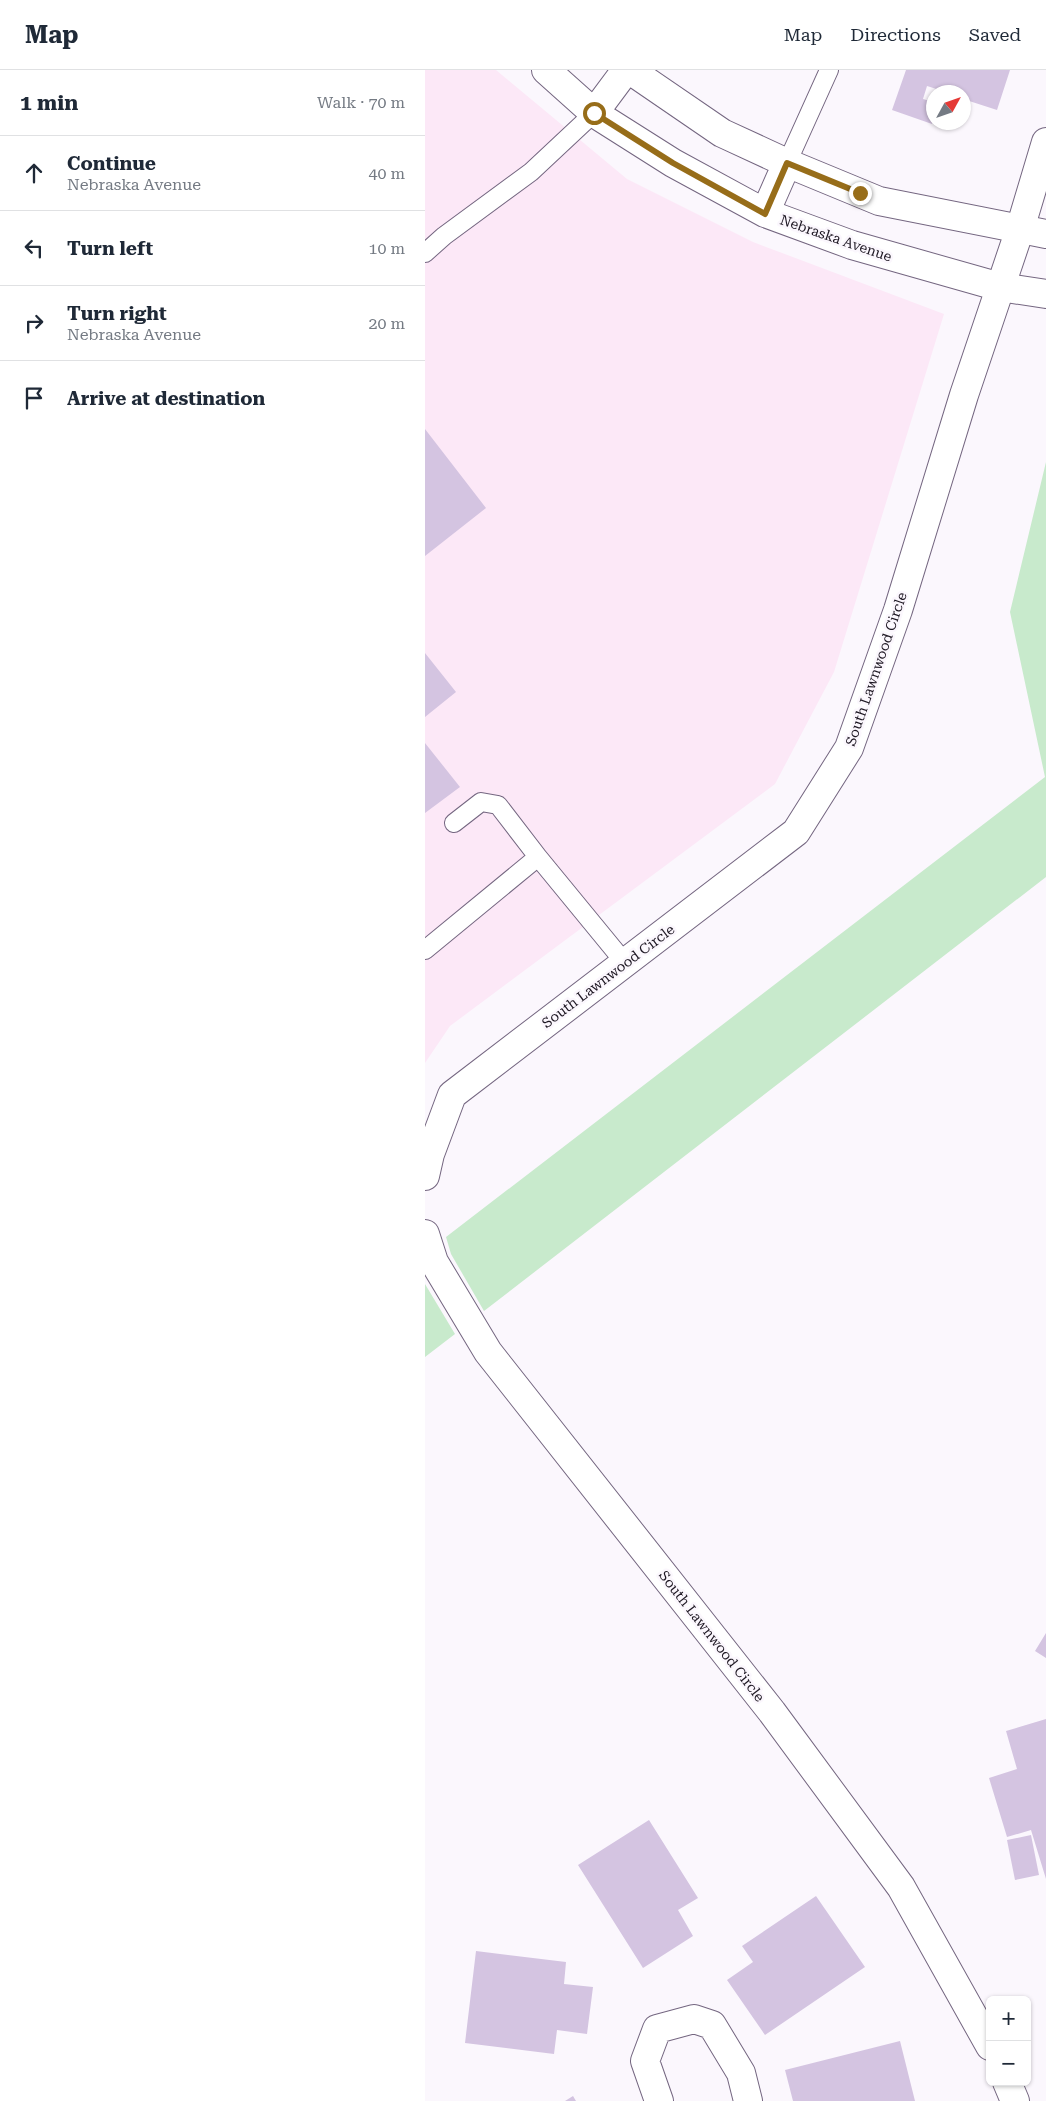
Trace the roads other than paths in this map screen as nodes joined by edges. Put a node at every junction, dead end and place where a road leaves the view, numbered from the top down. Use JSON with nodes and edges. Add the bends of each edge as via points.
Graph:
{"nodes":[{"id":1,"x":546,"y":70,"type":"edge"},
{"id":2,"x":628,"y":70,"type":"edge"},
{"id":3,"x":829,"y":70,"type":"edge"},
{"id":4,"x":594,"y":113,"type":"junction"},
{"id":5,"x":1046,"y":142,"type":"edge"},
{"id":6,"x":787,"y":163,"type":"junction"},
{"id":7,"x":765,"y":214,"type":"junction"},
{"id":8,"x":1033,"y":232,"type":"edge"},
{"id":9,"x":425,"y":253,"type":"edge"},
{"id":10,"x":1000,"y":287,"type":"junction"},
{"id":11,"x":1046,"y":294,"type":"edge"},
{"id":12,"x":454,"y":823,"type":"dead end"},
{"id":13,"x":537,"y":857,"type":"junction"},
{"id":14,"x":425,"y":950,"type":"edge"},
{"id":15,"x":625,"y":963,"type":"junction"},
{"id":16,"x":425,"y":1176,"type":"edge"},
{"id":17,"x":425,"y":1234,"type":"edge"},
{"id":18,"x":987,"y":2041,"type":"edge"},
{"id":19,"x":1009,"y":2086,"type":"edge"},
{"id":20,"x":659,"y":2101,"type":"edge"},
{"id":21,"x":748,"y":2101,"type":"edge"},
{"id":22,"x":1015,"y":2101,"type":"edge"}],
"edges":[{"from":1,"to":4,"type":"street","name":"Nebraska Avenue"},
{"from":2,"to":4,"type":"street"},
{"from":2,"to":6,"type":"street","via":[[722,133]]},
{"from":3,"to":6,"type":"lane"},
{"from":4,"to":7,"type":"street","name":"Nebraska Avenue","via":[[673,163]]},
{"from":4,"to":9,"type":"lane","via":[[531,172]]},
{"from":5,"to":8,"type":"street","name":"South Lawnwood Circle"},
{"from":6,"to":7,"type":"street"},
{"from":6,"to":8,"type":"street","via":[[879,201]]},
{"from":7,"to":10,"type":"street","name":"Nebraska Avenue","via":[[852,245]]},
{"from":8,"to":10,"type":"street","name":"South Lawnwood Circle"},
{"from":10,"to":11,"type":"street","name":"Nebraska Avenue"},
{"from":10,"to":15,"type":"street","name":"South Lawnwood Circle","via":[[898,610],[849,748],[796,832]]},
{"from":12,"to":13,"type":"lane","via":[[481,802],[498,805]]},
{"from":13,"to":14,"type":"lane"},
{"from":13,"to":15,"type":"lane"},
{"from":15,"to":16,"type":"street","name":"South Lawnwood Circle","via":[[452,1095]]},
{"from":17,"to":18,"type":"street","name":"South Lawnwood Circle","via":[[434,1262],[487,1352],[772,1712],[901,1887]]},
{"from":19,"to":22,"type":"street"},
{"from":20,"to":21,"type":"street","via":[[645,2061],[657,2029],[694,2019],[712,2024],[741,2073]]}]}
